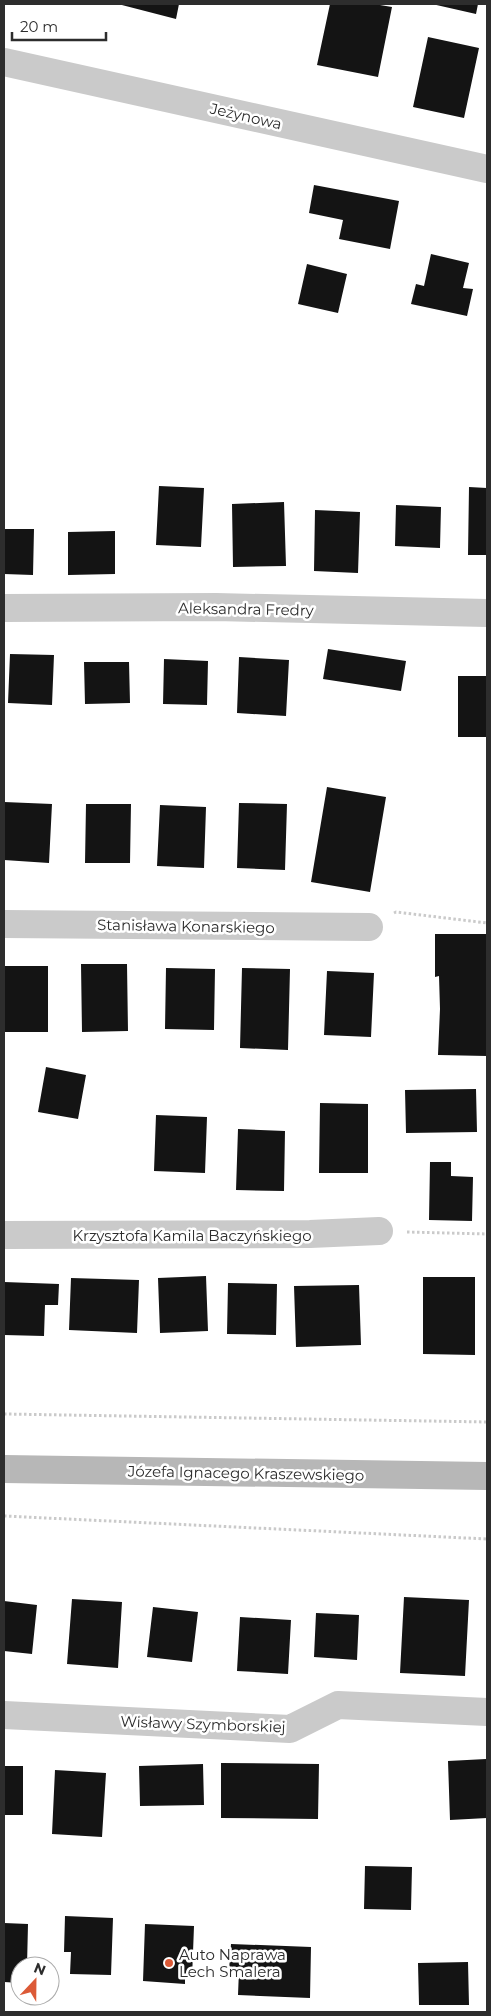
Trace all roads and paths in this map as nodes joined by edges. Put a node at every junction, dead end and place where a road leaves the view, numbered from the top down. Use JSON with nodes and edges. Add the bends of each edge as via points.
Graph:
{"nodes":[{"id":1,"x":4,"y":62,"type":"edge"},
{"id":2,"x":487,"y":169,"type":"edge"},
{"id":3,"x":4,"y":608,"type":"edge"},
{"id":4,"x":487,"y":613,"type":"edge"},
{"id":5,"x":487,"y":923,"type":"edge"},
{"id":6,"x":4,"y":924,"type":"edge"},
{"id":7,"x":369,"y":927,"type":"joint"},
{"id":8,"x":379,"y":1231,"type":"joint"},
{"id":9,"x":487,"y":1234,"type":"edge"},
{"id":10,"x":4,"y":1235,"type":"edge"},
{"id":11,"x":4,"y":1414,"type":"edge"},
{"id":12,"x":487,"y":1422,"type":"edge"},
{"id":13,"x":4,"y":1469,"type":"edge"},
{"id":14,"x":487,"y":1476,"type":"edge"},
{"id":15,"x":4,"y":1516,"type":"edge"},
{"id":16,"x":487,"y":1539,"type":"edge"},
{"id":17,"x":487,"y":1712,"type":"edge"},
{"id":18,"x":4,"y":1715,"type":"edge"}],
"edges":[{"from":1,"to":2,"type":"street","name":"Jeżynowa"},
{"from":3,"to":4,"type":"street","name":"Aleksandra Fredry","via":[[216,607]]},
{"from":5,"to":7,"type":"path","via":[[396,912]]},
{"from":6,"to":7,"type":"street","name":"Stanisława Konarskiego"},
{"from":8,"to":9,"type":"path"},
{"from":8,"to":10,"type":"street","name":"Krzysztofa Kamila Baczyńskiego"},
{"from":11,"to":12,"type":"path"},
{"from":13,"to":14,"type":"main road","name":"Józefa Ignacego Kraszewskiego"},
{"from":15,"to":16,"type":"path"},
{"from":17,"to":18,"type":"street","name":"Wisławy Szymborskiej","via":[[338,1705],[290,1729]]}]}
